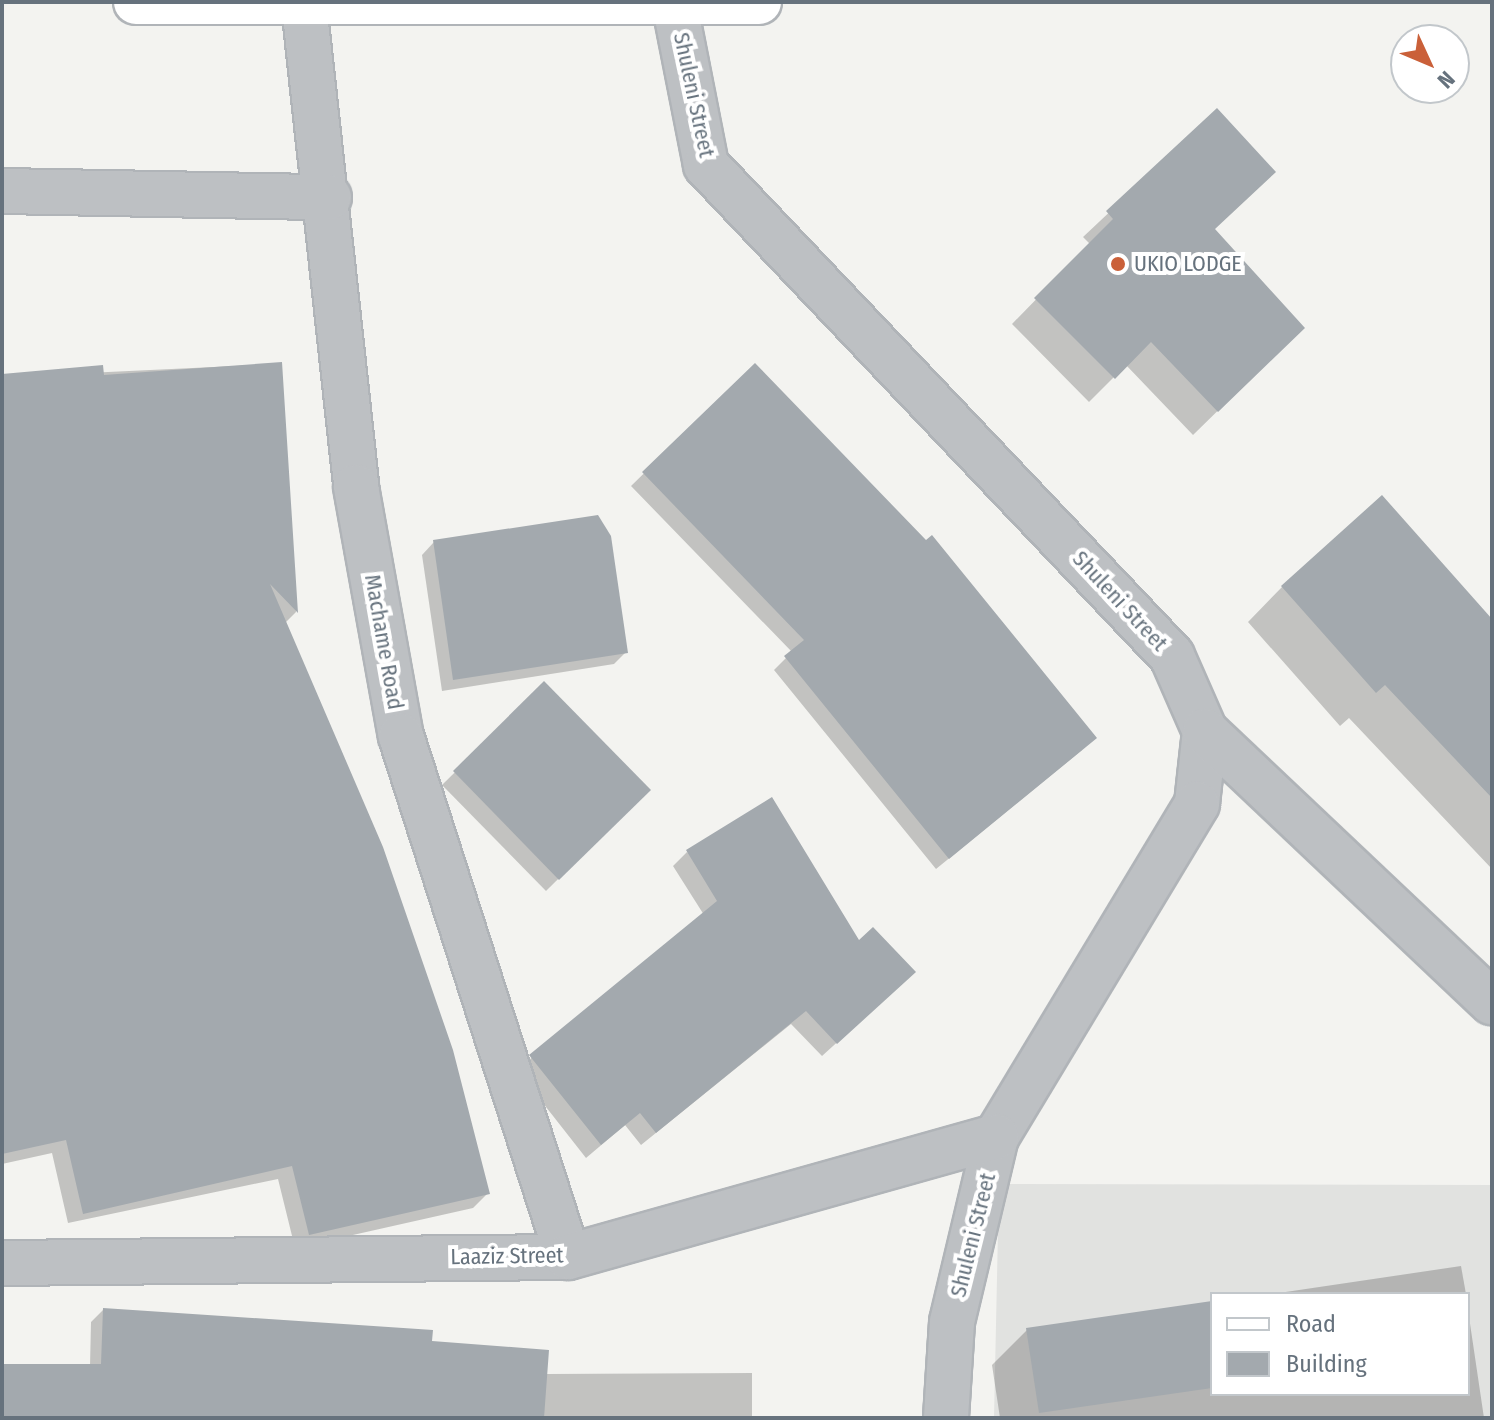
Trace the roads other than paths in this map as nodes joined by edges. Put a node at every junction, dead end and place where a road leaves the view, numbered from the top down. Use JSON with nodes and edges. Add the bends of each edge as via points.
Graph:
{"nodes":[{"id":1,"x":136,"y":2,"type":"edge"},
{"id":2,"x":759,"y":2,"type":"edge"},
{"id":3,"x":304,"y":5,"type":"junction"},
{"id":4,"x":675,"y":7,"type":"junction"},
{"id":5,"x":2,"y":191,"type":"edge"},
{"id":6,"x":329,"y":197,"type":"junction"},
{"id":7,"x":1205,"y":731,"type":"junction"},
{"id":8,"x":1492,"y":1002,"type":"edge"},
{"id":9,"x":996,"y":1137,"type":"junction"},
{"id":10,"x":568,"y":1257,"type":"junction"},
{"id":11,"x":2,"y":1263,"type":"edge"},
{"id":12,"x":946,"y":1418,"type":"edge"}],
"edges":[{"from":1,"to":3,"type":"main road"},
{"from":2,"to":4,"type":"main road"},
{"from":3,"to":4,"type":"main road"},
{"from":3,"to":6,"type":"street","name":"Machame Road"},
{"from":4,"to":7,"type":"street","name":"Shuleni Street","via":[[706,165],[1172,656]]},
{"from":5,"to":6,"type":"street"},
{"from":6,"to":10,"type":"street","name":"Machame Road","via":[[356,487],[401,736]]},
{"from":7,"to":8,"type":"street"},
{"from":7,"to":9,"type":"street","name":"Shuleni Street","via":[[1197,804]]},
{"from":9,"to":10,"type":"street","name":"Laaziz Street"},
{"from":9,"to":12,"type":"street","name":"Shuleni Street","via":[[952,1322]]},
{"from":10,"to":11,"type":"street","name":"Laaziz Street"}]}
